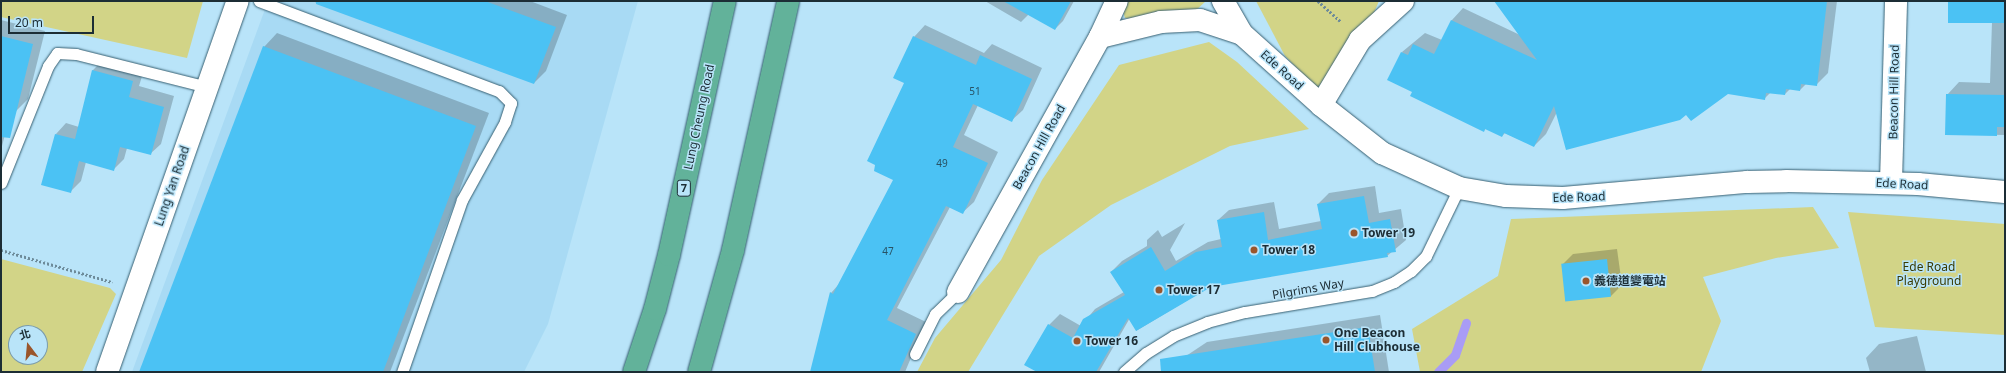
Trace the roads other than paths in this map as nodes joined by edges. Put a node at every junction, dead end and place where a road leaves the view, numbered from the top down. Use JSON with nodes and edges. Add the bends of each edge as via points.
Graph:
{"nodes":[{"id":1,"x":238,"y":1,"type":"edge"},
{"id":2,"x":259,"y":1,"type":"edge"},
{"id":3,"x":725,"y":1,"type":"edge"},
{"id":4,"x":788,"y":1,"type":"edge"},
{"id":5,"x":1117,"y":1,"type":"edge"},
{"id":6,"x":1223,"y":1,"type":"edge"},
{"id":7,"x":1403,"y":1,"type":"edge"},
{"id":8,"x":1896,"y":1,"type":"edge"},
{"id":9,"x":1242,"y":34,"type":"junction"},
{"id":10,"x":1100,"y":37,"type":"junction"},
{"id":11,"x":207,"y":87,"type":"junction"},
{"id":12,"x":1320,"y":105,"type":"junction"},
{"id":13,"x":1891,"y":182,"type":"junction"},
{"id":14,"x":1,"y":183,"type":"edge"},
{"id":15,"x":1459,"y":188,"type":"junction"},
{"id":16,"x":2005,"y":192,"type":"edge"},
{"id":17,"x":958,"y":292,"type":"joint"},
{"id":18,"x":915,"y":354,"type":"dead end"},
{"id":19,"x":107,"y":372,"type":"edge"},
{"id":20,"x":402,"y":372,"type":"edge"},
{"id":21,"x":634,"y":372,"type":"edge"},
{"id":22,"x":699,"y":372,"type":"edge"},
{"id":23,"x":1124,"y":372,"type":"edge"}],
"edges":[{"from":1,"to":11,"type":"street","name":"Lung Yan Road"},
{"from":2,"to":20,"type":"lane","via":[[499,91],[511,103],[505,122],[462,200]]},
{"from":3,"to":21,"type":"highway","name":"Lung Cheung Road","number":"7","via":[[669,255],[655,309]]},
{"from":4,"to":22,"type":"highway","via":[[732,258]]},
{"from":5,"to":10,"type":"street","name":"Beacon Hill Road"},
{"from":6,"to":9,"type":"street","name":"Ede Road"},
{"from":7,"to":12,"type":"street","via":[[1360,40]]},
{"from":8,"to":13,"type":"street","name":"Beacon Hill Road"},
{"from":9,"to":10,"type":"street","via":[[1200,20],[1161,22]]},
{"from":9,"to":12,"type":"street","name":"Ede Road"},
{"from":10,"to":17,"type":"street","name":"Beacon Hill Road"},
{"from":11,"to":14,"type":"lane","via":[[76,54],[57,53],[48,66]]},
{"from":11,"to":19,"type":"street","name":"Lung Yan Road"},
{"from":12,"to":15,"type":"street","name":"Ede Road","via":[[1382,153]]},
{"from":13,"to":15,"type":"street","name":"Ede Road","via":[[1747,182],[1563,198],[1506,196]]},
{"from":13,"to":16,"type":"street","name":"Ede Road"},
{"from":15,"to":23,"type":"lane","name":"Pilgrims Way","via":[[1426,256],[1411,271],[1394,282],[1372,291],[1245,312],[1207,322],[1173,336],[1146,353]]},
{"from":17,"to":18,"type":"lane","via":[[935,314]]}]}
